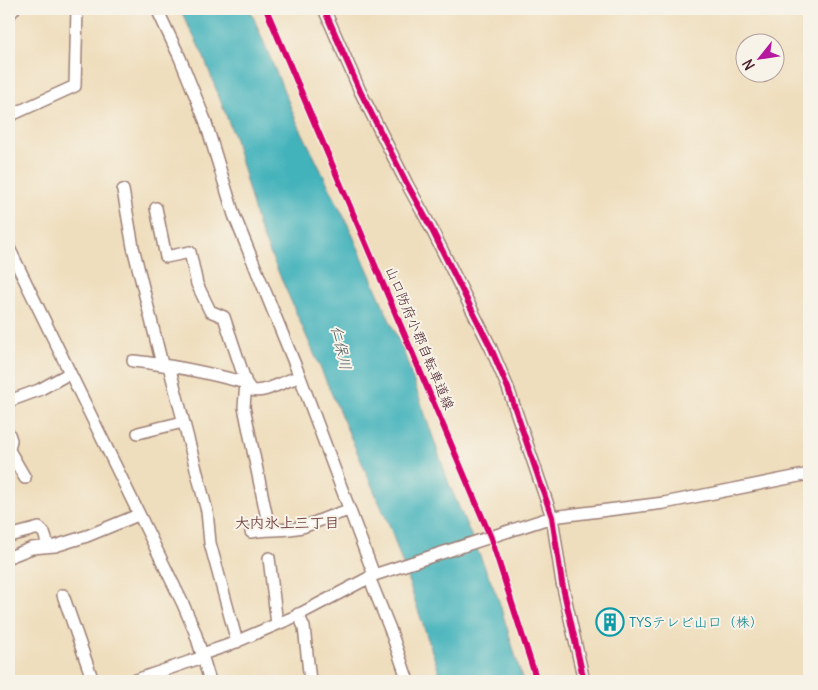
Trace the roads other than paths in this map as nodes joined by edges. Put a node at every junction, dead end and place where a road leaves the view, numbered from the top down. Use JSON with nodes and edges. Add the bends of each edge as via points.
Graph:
{"nodes":[{"id":1,"x":14,"y":9,"type":"edge"},
{"id":2,"x":77,"y":9,"type":"edge"},
{"id":3,"x":157,"y":9,"type":"edge"},
{"id":4,"x":324,"y":9,"type":"edge"},
{"id":5,"x":9,"y":15,"type":"edge"},
{"id":6,"x":9,"y":116,"type":"edge"},
{"id":7,"x":122,"y":190,"type":"dead end"},
{"id":8,"x":156,"y":208,"type":"dead end"},
{"id":9,"x":9,"y":248,"type":"edge"},
{"id":10,"x":134,"y":361,"type":"dead end"},
{"id":11,"x":165,"y":365,"type":"junction"},
{"id":12,"x":70,"y":373,"type":"junction"},
{"id":13,"x":300,"y":377,"type":"junction"},
{"id":14,"x":246,"y":383,"type":"junction"},
{"id":15,"x":9,"y":401,"type":"edge"},
{"id":16,"x":183,"y":422,"type":"junction"},
{"id":17,"x":138,"y":433,"type":"dead end"},
{"id":18,"x":9,"y":434,"type":"edge"},
{"id":19,"x":9,"y":450,"type":"edge"},
{"id":20,"x":809,"y":474,"type":"edge"},
{"id":21,"x":25,"y":478,"type":"dead end"},
{"id":22,"x":350,"y":510,"type":"junction"},
{"id":23,"x":138,"y":515,"type":"junction"},
{"id":24,"x":552,"y":516,"type":"junction"},
{"id":25,"x":269,"y":528,"type":"junction"},
{"id":26,"x":251,"y":532,"type":"dead end"},
{"id":27,"x":9,"y":536,"type":"edge"},
{"id":28,"x":48,"y":545,"type":"junction"},
{"id":29,"x":9,"y":557,"type":"edge"},
{"id":30,"x":269,"y":558,"type":"dead end"},
{"id":31,"x":374,"y":575,"type":"junction"},
{"id":32,"x":63,"y":595,"type":"dead end"},
{"id":33,"x":298,"y":614,"type":"junction"},
{"id":34,"x":277,"y":624,"type":"junction"},
{"id":35,"x":237,"y":642,"type":"junction"},
{"id":36,"x":202,"y":656,"type":"junction"},
{"id":37,"x":93,"y":681,"type":"edge"},
{"id":38,"x":133,"y":681,"type":"edge"},
{"id":39,"x":210,"y":681,"type":"edge"},
{"id":40,"x":310,"y":681,"type":"edge"},
{"id":41,"x":408,"y":681,"type":"edge"},
{"id":42,"x":584,"y":681,"type":"edge"}],
"edges":[{"from":1,"to":5,"type":"street"},
{"from":2,"to":6,"type":"street","via":[[75,86]]},
{"from":3,"to":13,"type":"street","via":[[205,120],[234,215]]},
{"from":4,"to":24,"type":"street","via":[[360,91],[490,346],[508,388]]},
{"from":7,"to":11,"type":"street","via":[[133,247]]},
{"from":8,"to":14,"type":"street","via":[[166,257],[190,252],[197,284],[210,312],[224,317]]},
{"from":9,"to":12,"type":"street"},
{"from":10,"to":11,"type":"street"},
{"from":11,"to":14,"type":"street"},
{"from":11,"to":16,"type":"street"},
{"from":12,"to":15,"type":"street","via":[[39,390]]},
{"from":12,"to":23,"type":"street"},
{"from":13,"to":14,"type":"street","via":[[259,392],[251,390]]},
{"from":13,"to":22,"type":"street"},
{"from":14,"to":25,"type":"street","via":[[244,407]]},
{"from":16,"to":17,"type":"street"},
{"from":16,"to":35,"type":"street","via":[[207,511],[210,543]]},
{"from":18,"to":19,"type":"street"},
{"from":19,"to":21,"type":"street"},
{"from":20,"to":24,"type":"street","via":[[664,503]]},
{"from":22,"to":25,"type":"street","via":[[301,527]]},
{"from":22,"to":31,"type":"street"},
{"from":23,"to":28,"type":"street","via":[[88,536]]},
{"from":23,"to":36,"type":"street","via":[[183,604]]},
{"from":24,"to":31,"type":"street"},
{"from":24,"to":42,"type":"street","via":[[562,583]]},
{"from":25,"to":26,"type":"street"},
{"from":27,"to":28,"type":"street","via":[[39,528]]},
{"from":28,"to":29,"type":"street"},
{"from":30,"to":34,"type":"street"},
{"from":31,"to":33,"type":"street"},
{"from":31,"to":41,"type":"street"},
{"from":32,"to":37,"type":"street"},
{"from":33,"to":34,"type":"street"},
{"from":33,"to":40,"type":"street","via":[[304,626]]},
{"from":34,"to":35,"type":"street"},
{"from":35,"to":36,"type":"street"},
{"from":36,"to":38,"type":"street"},
{"from":36,"to":39,"type":"street"}]}
